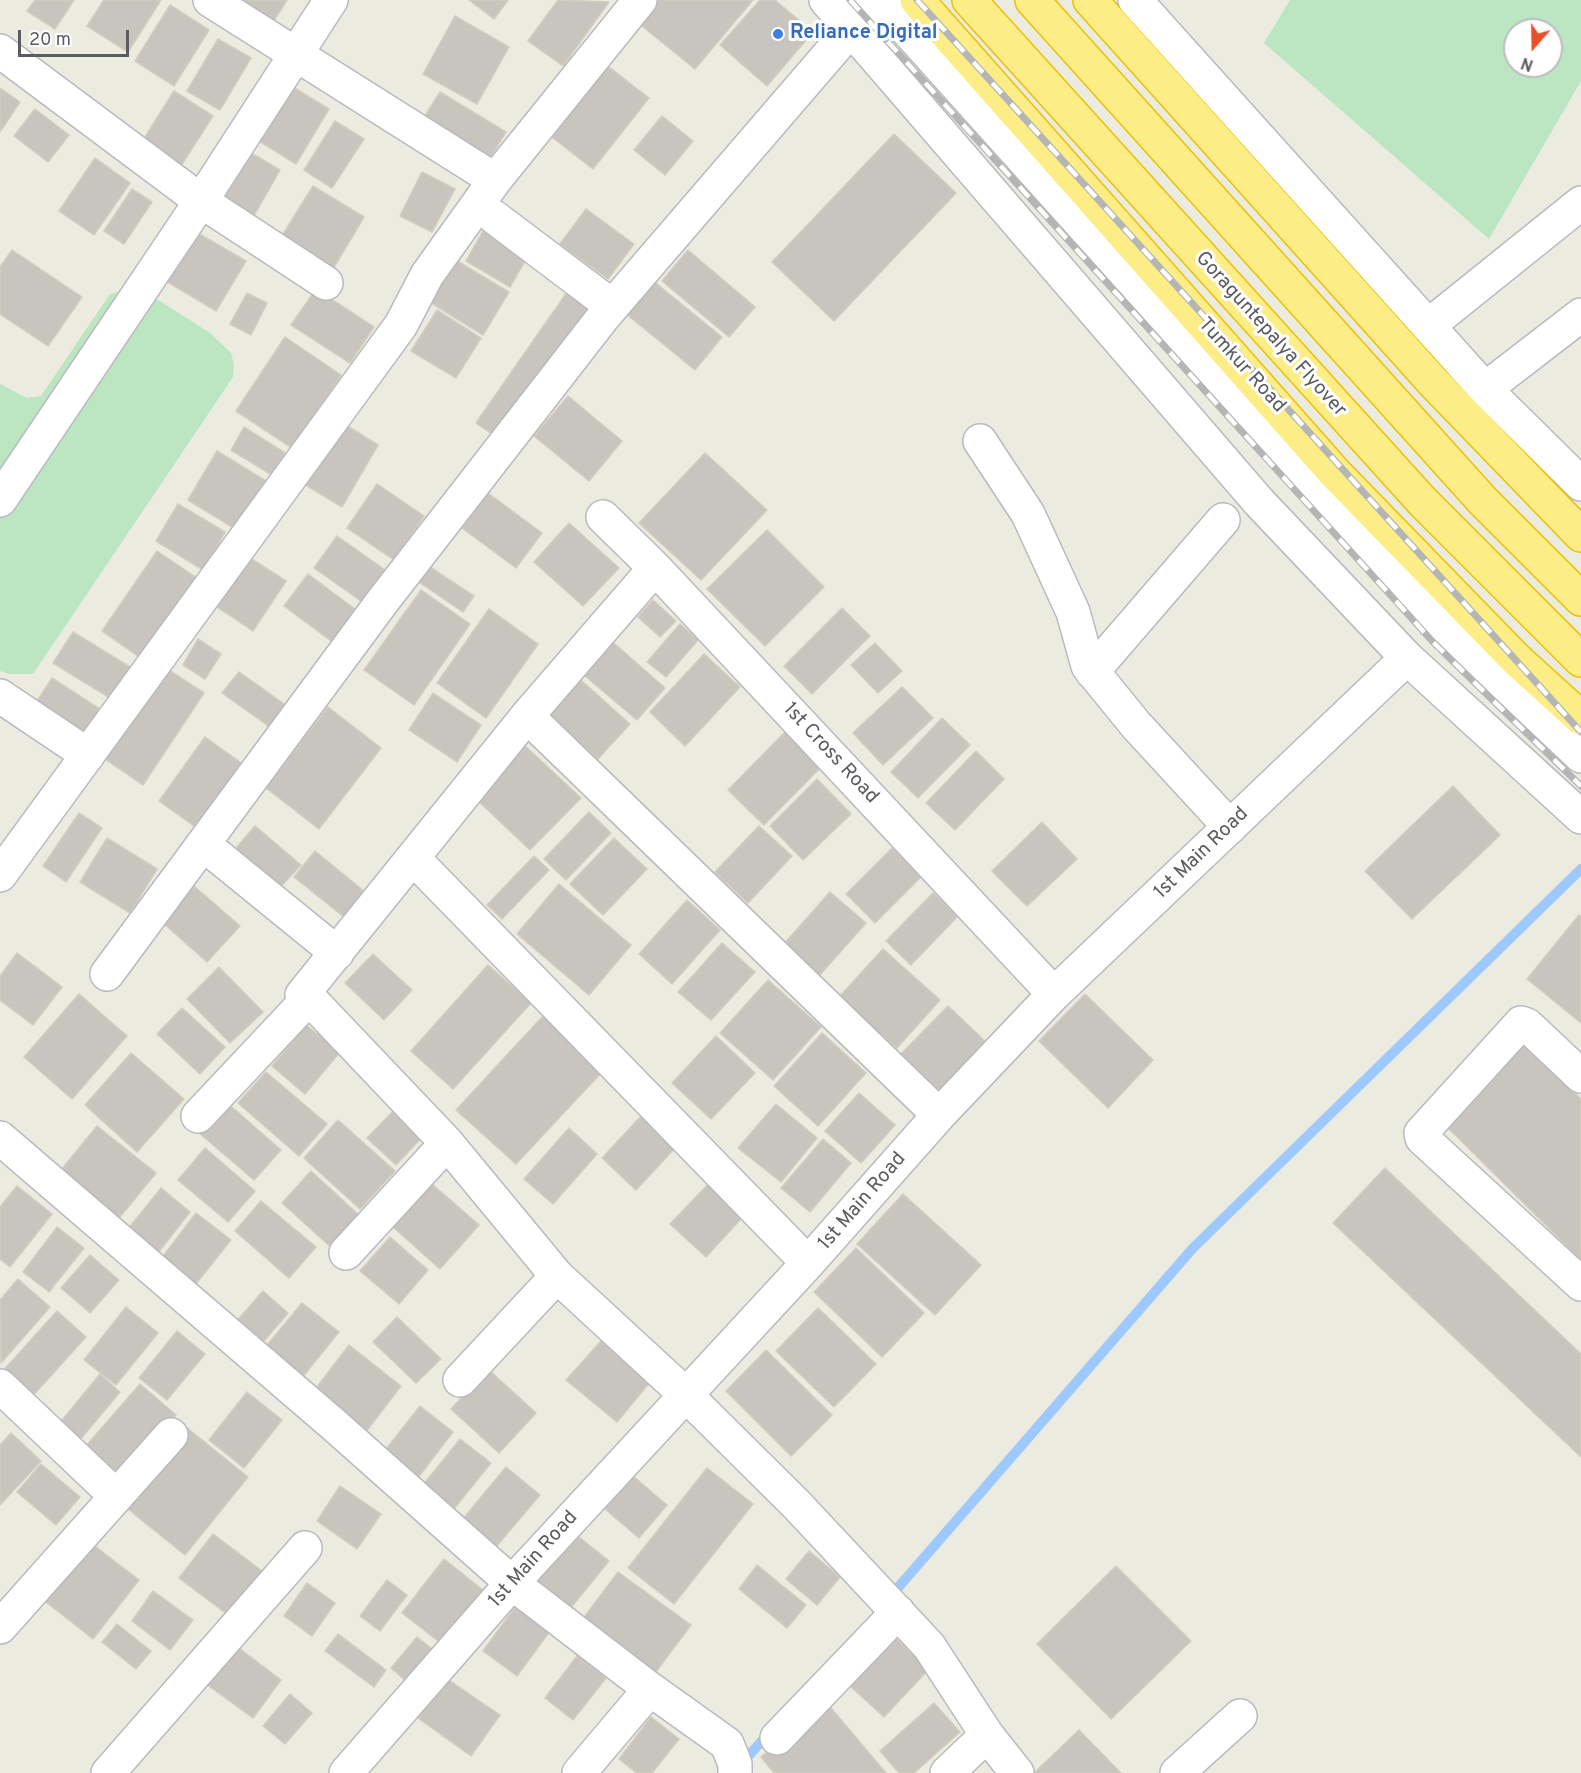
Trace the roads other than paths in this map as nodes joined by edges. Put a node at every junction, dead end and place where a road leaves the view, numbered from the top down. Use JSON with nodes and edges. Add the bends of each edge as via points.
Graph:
{"nodes":[{"id":1,"x":210,"y":0,"type":"edge"},
{"id":2,"x":331,"y":0,"type":"edge"},
{"id":3,"x":640,"y":0,"type":"edge"},
{"id":4,"x":826,"y":0,"type":"edge"},
{"id":5,"x":878,"y":0,"type":"edge"},
{"id":6,"x":917,"y":0,"type":"edge"},
{"id":7,"x":969,"y":0,"type":"edge"},
{"id":8,"x":1032,"y":0,"type":"edge"},
{"id":9,"x":1090,"y":0,"type":"edge"},
{"id":10,"x":1149,"y":5,"type":"edge"},
{"id":11,"x":851,"y":29,"type":"junction"},
{"id":12,"x":0,"y":51,"type":"edge"},
{"id":13,"x":297,"y":56,"type":"junction"},
{"id":14,"x":495,"y":180,"type":"junction"},
{"id":15,"x":201,"y":201,"type":"junction"},
{"id":16,"x":1581,"y":203,"type":"edge"},
{"id":17,"x":494,"y":217,"type":"dead end"},
{"id":18,"x":326,"y":284,"type":"dead end"},
{"id":19,"x":612,"y":306,"type":"junction"},
{"id":20,"x":1581,"y":315,"type":"edge"},
{"id":21,"x":1428,"y":326,"type":"junction"},
{"id":22,"x":1485,"y":389,"type":"junction"},
{"id":23,"x":980,"y":441,"type":"dead end"},
{"id":24,"x":1581,"y":484,"type":"edge"},
{"id":25,"x":0,"y":500,"type":"edge"},
{"id":26,"x":603,"y":517,"type":"dead end"},
{"id":27,"x":1223,"y":520,"type":"dead end"},
{"id":28,"x":1581,"y":535,"type":"edge"},
{"id":29,"x":655,"y":568,"type":"junction"},
{"id":30,"x":1581,"y":599,"type":"edge"},
{"id":31,"x":1407,"y":658,"type":"junction"},
{"id":32,"x":1581,"y":660,"type":"edge"},
{"id":33,"x":1092,"y":672,"type":"junction"},
{"id":34,"x":0,"y":696,"type":"edge"},
{"id":35,"x":527,"y":716,"type":"junction"},
{"id":36,"x":1581,"y":718,"type":"edge"},
{"id":37,"x":88,"y":755,"type":"junction"},
{"id":38,"x":1581,"y":756,"type":"edge"},
{"id":39,"x":1581,"y":817,"type":"edge"},
{"id":40,"x":1230,"y":827,"type":"junction"},
{"id":41,"x":203,"y":844,"type":"junction"},
{"id":42,"x":414,"y":859,"type":"junction"},
{"id":43,"x":0,"y":875,"type":"edge"},
{"id":44,"x":337,"y":952,"type":"junction"},
{"id":45,"x":107,"y":974,"type":"dead end"},
{"id":46,"x":1054,"y":994,"type":"junction"},
{"id":47,"x":309,"y":998,"type":"junction"},
{"id":48,"x":1581,"y":1076,"type":"edge"},
{"id":49,"x":939,"y":1115,"type":"junction"},
{"id":50,"x":198,"y":1116,"type":"dead end"},
{"id":51,"x":0,"y":1138,"type":"edge"},
{"id":52,"x":447,"y":1143,"type":"junction"},
{"id":53,"x":346,"y":1253,"type":"dead end"},
{"id":54,"x":808,"y":1263,"type":"junction"},
{"id":55,"x":557,"y":1276,"type":"junction"},
{"id":56,"x":1581,"y":1284,"type":"edge"},
{"id":57,"x":460,"y":1380,"type":"dead end"},
{"id":58,"x":0,"y":1386,"type":"edge"},
{"id":59,"x":685,"y":1394,"type":"junction"},
{"id":60,"x":171,"y":1435,"type":"dead end"},
{"id":61,"x":116,"y":1496,"type":"junction"},
{"id":62,"x":305,"y":1548,"type":"dead end"},
{"id":63,"x":512,"y":1583,"type":"junction"},
{"id":64,"x":898,"y":1612,"type":"junction"},
{"id":65,"x":0,"y":1628,"type":"edge"},
{"id":66,"x":650,"y":1689,"type":"junction"},
{"id":67,"x":1240,"y":1716,"type":"dead end"},
{"id":68,"x":987,"y":1735,"type":"junction"},
{"id":69,"x":777,"y":1738,"type":"dead end"},
{"id":70,"x":108,"y":1773,"type":"edge"},
{"id":71,"x":346,"y":1773,"type":"edge"},
{"id":72,"x":579,"y":1773,"type":"edge"},
{"id":73,"x":735,"y":1773,"type":"edge"},
{"id":74,"x":947,"y":1773,"type":"edge"},
{"id":75,"x":1017,"y":1773,"type":"edge"},
{"id":76,"x":1177,"y":1773,"type":"edge"}],
"edges":[{"from":1,"to":13,"type":"street"},
{"from":2,"to":13,"type":"street"},
{"from":3,"to":14,"type":"street"},
{"from":4,"to":11,"type":"street"},
{"from":5,"to":11,"type":"street"},
{"from":5,"to":38,"type":"street","via":[[1442,625]]},
{"from":6,"to":36,"type":"highway","name":"Tumkur Road","via":[[1335,473],[1516,659]]},
{"from":7,"to":32,"type":"highway","name":"Goraguntepalya Flyover","via":[[1414,492]]},
{"from":8,"to":30,"type":"highway","via":[[1483,501]]},
{"from":9,"to":28,"type":"highway","via":[[1433,382]]},
{"from":10,"to":21,"type":"street"},
{"from":11,"to":19,"type":"street"},
{"from":11,"to":31,"type":"street","via":[[1259,502]]},
{"from":12,"to":15,"type":"street"},
{"from":13,"to":14,"type":"street"},
{"from":13,"to":15,"type":"street"},
{"from":14,"to":37,"type":"street","via":[[428,274],[401,325]]},
{"from":15,"to":18,"type":"street"},
{"from":15,"to":25,"type":"street"},
{"from":16,"to":21,"type":"street"},
{"from":17,"to":19,"type":"street"},
{"from":19,"to":41,"type":"street","via":[[382,602]]},
{"from":20,"to":22,"type":"street"},
{"from":21,"to":22,"type":"street"},
{"from":22,"to":24,"type":"street"},
{"from":23,"to":33,"type":"street","via":[[1028,514],[1073,612]]},
{"from":26,"to":29,"type":"street","name":"1st Cross Road"},
{"from":27,"to":33,"type":"street"},
{"from":29,"to":35,"type":"street"},
{"from":29,"to":46,"type":"street","name":"1st Cross Road"},
{"from":31,"to":39,"type":"street"},
{"from":31,"to":40,"type":"street","name":"1st Main Road"},
{"from":33,"to":40,"type":"street"},
{"from":34,"to":37,"type":"street"},
{"from":35,"to":42,"type":"street"},
{"from":35,"to":49,"type":"street"},
{"from":37,"to":43,"type":"street"},
{"from":40,"to":46,"type":"street","name":"1st Main Road"},
{"from":41,"to":44,"type":"street"},
{"from":41,"to":45,"type":"street"},
{"from":42,"to":44,"type":"street"},
{"from":42,"to":54,"type":"street"},
{"from":44,"to":47,"type":"street","via":[[302,995]]},
{"from":46,"to":49,"type":"street","name":"1st Main Road"},
{"from":47,"to":50,"type":"street"},
{"from":47,"to":52,"type":"street"},
{"from":48,"to":56,"type":"street","via":[[1521,1023],[1421,1133]]},
{"from":49,"to":54,"type":"street","name":"1st Main Road"},
{"from":51,"to":63,"type":"street"},
{"from":52,"to":53,"type":"street"},
{"from":52,"to":55,"type":"street"},
{"from":54,"to":59,"type":"street","name":"1st Main Road"},
{"from":55,"to":57,"type":"street"},
{"from":55,"to":59,"type":"street"},
{"from":58,"to":61,"type":"street"},
{"from":59,"to":63,"type":"street","name":"1st Main Road"},
{"from":59,"to":64,"type":"street","via":[[797,1504]]},
{"from":60,"to":61,"type":"street"},
{"from":61,"to":65,"type":"street"},
{"from":62,"to":70,"type":"street"},
{"from":63,"to":66,"type":"street"},
{"from":63,"to":71,"type":"street","name":"1st Main Road"},
{"from":64,"to":68,"type":"street","via":[[929,1646]]},
{"from":64,"to":69,"type":"street"},
{"from":66,"to":72,"type":"street"},
{"from":66,"to":73,"type":"street","via":[[727,1744]]},
{"from":67,"to":76,"type":"street"},
{"from":68,"to":74,"type":"street"},
{"from":68,"to":75,"type":"street"}]}
